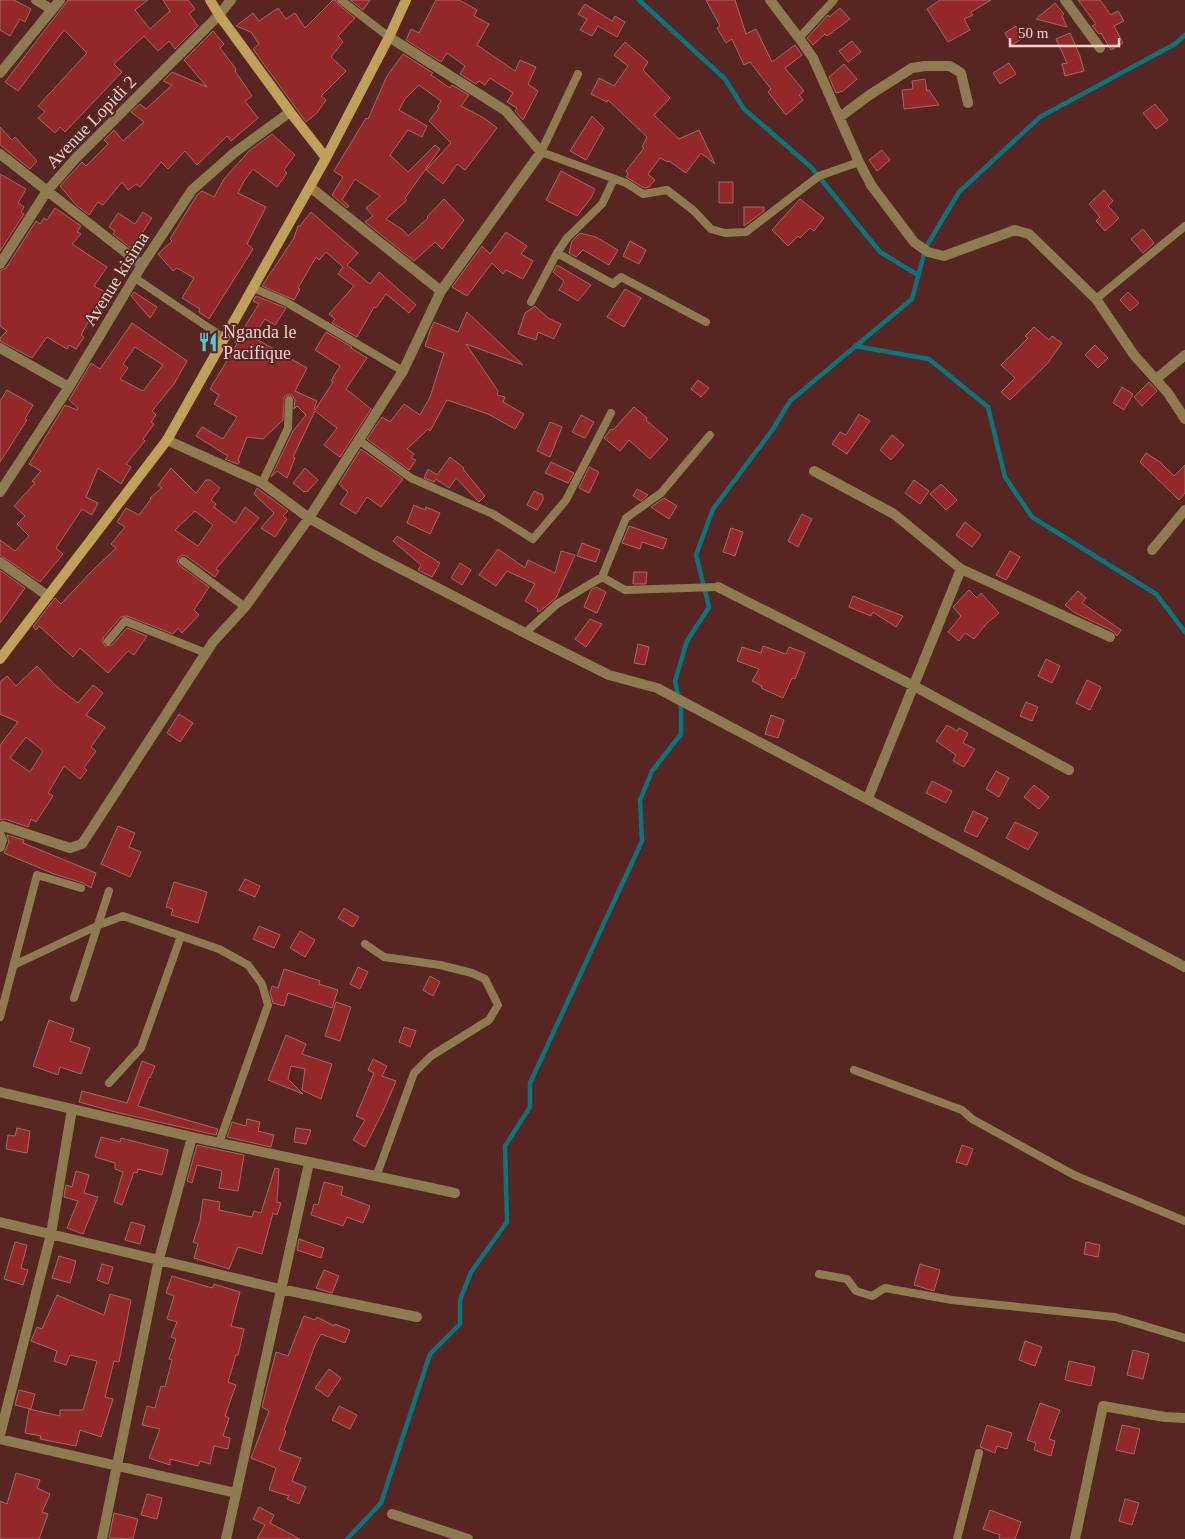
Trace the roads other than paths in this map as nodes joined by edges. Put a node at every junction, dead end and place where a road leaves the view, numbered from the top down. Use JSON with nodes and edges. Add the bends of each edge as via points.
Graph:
{"nodes":[{"id":1,"x":36,"y":0,"type":"edge"},
{"id":2,"x":60,"y":0,"type":"edge"},
{"id":3,"x":210,"y":0,"type":"edge"},
{"id":4,"x":230,"y":0,"type":"edge"},
{"id":5,"x":341,"y":0,"type":"edge"},
{"id":6,"x":406,"y":0,"type":"edge"},
{"id":7,"x":770,"y":0,"type":"edge"},
{"id":8,"x":834,"y":0,"type":"edge"},
{"id":9,"x":1064,"y":0,"type":"edge"},
{"id":10,"x":51,"y":9,"type":"junction"},
{"id":11,"x":219,"y":15,"type":"junction"},
{"id":12,"x":389,"y":37,"type":"junction"},
{"id":13,"x":800,"y":38,"type":"junction"},
{"id":14,"x":1100,"y":48,"type":"dead end"},
{"id":15,"x":0,"y":73,"type":"edge"},
{"id":16,"x":578,"y":74,"type":"dead end"},
{"id":17,"x":968,"y":103,"type":"dead end"},
{"id":18,"x":290,"y":112,"type":"junction"},
{"id":19,"x":840,"y":117,"type":"junction"},
{"id":20,"x":541,"y":152,"type":"junction"},
{"id":21,"x":0,"y":154,"type":"edge"},
{"id":22,"x":326,"y":158,"type":"junction"},
{"id":23,"x":859,"y":162,"type":"junction"},
{"id":24,"x":614,"y":179,"type":"junction"},
{"id":25,"x":310,"y":187,"type":"junction"},
{"id":26,"x":47,"y":191,"type":"junction"},
{"id":27,"x":1185,"y":226,"type":"edge"},
{"id":28,"x":558,"y":253,"type":"junction"},
{"id":29,"x":0,"y":264,"type":"edge"},
{"id":30,"x":142,"y":266,"type":"junction"},
{"id":31,"x":134,"y":278,"type":"junction"},
{"id":32,"x":253,"y":288,"type":"junction"},
{"id":33,"x":441,"y":290,"type":"junction"},
{"id":34,"x":1096,"y":299,"type":"junction"},
{"id":35,"x":531,"y":302,"type":"dead end"},
{"id":36,"x":706,"y":322,"type":"dead end"},
{"id":37,"x":224,"y":338,"type":"junction"},
{"id":38,"x":0,"y":348,"type":"edge"},
{"id":39,"x":1185,"y":355,"type":"edge"},
{"id":40,"x":403,"y":372,"type":"junction"},
{"id":41,"x":1156,"y":379,"type":"junction"},
{"id":42,"x":69,"y":387,"type":"junction"},
{"id":43,"x":289,"y":400,"type":"dead end"},
{"id":44,"x":611,"y":414,"type":"dead end"},
{"id":45,"x":1185,"y":419,"type":"edge"},
{"id":46,"x":710,"y":435,"type":"dead end"},
{"id":47,"x":167,"y":440,"type":"junction"},
{"id":48,"x":360,"y":441,"type":"junction"},
{"id":49,"x":814,"y":471,"type":"dead end"},
{"id":50,"x":262,"y":483,"type":"junction"},
{"id":51,"x":0,"y":492,"type":"edge"},
{"id":52,"x":1185,"y":510,"type":"edge"},
{"id":53,"x":310,"y":518,"type":"junction"},
{"id":54,"x":1152,"y":550,"type":"dead end"},
{"id":55,"x":183,"y":561,"type":"dead end"},
{"id":56,"x":0,"y":562,"type":"edge"},
{"id":57,"x":962,"y":569,"type":"junction"},
{"id":58,"x":602,"y":577,"type":"junction"},
{"id":59,"x":718,"y":587,"type":"joint"},
{"id":60,"x":48,"y":596,"type":"junction"},
{"id":61,"x":245,"y":607,"type":"junction"},
{"id":62,"x":525,"y":633,"type":"junction"},
{"id":63,"x":1110,"y":637,"type":"dead end"},
{"id":64,"x":108,"y":641,"type":"dead end"},
{"id":65,"x":206,"y":653,"type":"junction"},
{"id":66,"x":0,"y":659,"type":"edge"},
{"id":67,"x":914,"y":686,"type":"junction"},
{"id":68,"x":1068,"y":770,"type":"dead end"},
{"id":69,"x":868,"y":798,"type":"junction"},
{"id":70,"x":0,"y":830,"type":"edge"},
{"id":71,"x":0,"y":836,"type":"edge"},
{"id":72,"x":0,"y":847,"type":"edge"},
{"id":73,"x":81,"y":888,"type":"dead end"},
{"id":74,"x":109,"y":891,"type":"dead end"},
{"id":75,"x":99,"y":925,"type":"junction"},
{"id":76,"x":181,"y":936,"type":"junction"},
{"id":77,"x":365,"y":944,"type":"dead end"},
{"id":78,"x":14,"y":965,"type":"junction"},
{"id":79,"x":1185,"y":967,"type":"edge"},
{"id":80,"x":74,"y":998,"type":"dead end"},
{"id":81,"x":0,"y":1017,"type":"edge"},
{"id":82,"x":854,"y":1070,"type":"dead end"},
{"id":83,"x":109,"y":1083,"type":"dead end"},
{"id":84,"x":0,"y":1092,"type":"edge"},
{"id":85,"x":72,"y":1109,"type":"junction"},
{"id":86,"x":192,"y":1137,"type":"junction"},
{"id":87,"x":219,"y":1143,"type":"junction"},
{"id":88,"x":309,"y":1162,"type":"junction"},
{"id":89,"x":376,"y":1177,"type":"junction"},
{"id":90,"x":455,"y":1193,"type":"dead end"},
{"id":91,"x":1185,"y":1221,"type":"edge"},
{"id":92,"x":0,"y":1222,"type":"edge"},
{"id":93,"x":51,"y":1234,"type":"junction"},
{"id":94,"x":159,"y":1260,"type":"junction"},
{"id":95,"x":818,"y":1274,"type":"dead end"},
{"id":96,"x":280,"y":1290,"type":"junction"},
{"id":97,"x":417,"y":1317,"type":"dead end"},
{"id":98,"x":1185,"y":1338,"type":"edge"},
{"id":99,"x":1185,"y":1418,"type":"edge"},
{"id":100,"x":0,"y":1437,"type":"edge"},
{"id":101,"x":979,"y":1453,"type":"dead end"},
{"id":102,"x":117,"y":1467,"type":"junction"},
{"id":103,"x":236,"y":1493,"type":"junction"},
{"id":104,"x":392,"y":1514,"type":"dead end"},
{"id":105,"x":102,"y":1539,"type":"edge"},
{"id":106,"x":226,"y":1539,"type":"edge"},
{"id":107,"x":468,"y":1539,"type":"edge"},
{"id":108,"x":957,"y":1539,"type":"edge"},
{"id":109,"x":1074,"y":1539,"type":"edge"}],
"edges":[{"from":1,"to":10,"type":"street"},
{"from":2,"to":10,"type":"street"},
{"from":3,"to":11,"type":"street"},
{"from":4,"to":11,"type":"street","name":"Avenue Lopidi 2"},
{"from":5,"to":12,"type":"lane"},
{"from":6,"to":12,"type":"street"},
{"from":7,"to":13,"type":"street"},
{"from":8,"to":13,"type":"lane"},
{"from":9,"to":14,"type":"street"},
{"from":10,"to":15,"type":"street"},
{"from":11,"to":18,"type":"street"},
{"from":11,"to":26,"type":"street","name":"Avenue Lopidi 2"},
{"from":12,"to":20,"type":"street","via":[[506,112]]},
{"from":12,"to":22,"type":"street"},
{"from":13,"to":19,"type":"street","via":[[813,58]]},
{"from":16,"to":20,"type":"lane"},
{"from":17,"to":19,"type":"street","via":[[961,73],[950,66],[925,66],[912,68]]},
{"from":18,"to":22,"type":"street"},
{"from":18,"to":30,"type":"street","name":"Avenue kisima","via":[[234,153],[192,190]]},
{"from":19,"to":23,"type":"street"},
{"from":20,"to":24,"type":"lane"},
{"from":20,"to":33,"type":"street"},
{"from":21,"to":26,"type":"street"},
{"from":22,"to":25,"type":"street"},
{"from":23,"to":24,"type":"lane","via":[[819,176],[746,232],[725,233],[712,229],[667,190],[643,194]]},
{"from":23,"to":34,"type":"street","via":[[871,186],[914,242],[928,252],[944,256],[1015,230],[1028,234]]},
{"from":24,"to":28,"type":"lane","via":[[602,204],[567,238]]},
{"from":25,"to":32,"type":"street"},
{"from":25,"to":33,"type":"street"},
{"from":26,"to":29,"type":"street","name":"Avenue Lopidi 2"},
{"from":26,"to":30,"type":"street"},
{"from":27,"to":34,"type":"lane"},
{"from":28,"to":35,"type":"lane"},
{"from":28,"to":36,"type":"lane","via":[[613,284],[621,277]]},
{"from":30,"to":31,"type":"street","name":"Avenue kisima"},
{"from":31,"to":37,"type":"lane"},
{"from":31,"to":42,"type":"street","name":"Avenue kisima"},
{"from":32,"to":37,"type":"street"},
{"from":32,"to":40,"type":"lane","via":[[286,302]]},
{"from":33,"to":40,"type":"street"},
{"from":34,"to":41,"type":"street","via":[[1134,355]]},
{"from":37,"to":47,"type":"street"},
{"from":38,"to":42,"type":"street"},
{"from":39,"to":41,"type":"street"},
{"from":40,"to":48,"type":"street"},
{"from":41,"to":45,"type":"street"},
{"from":42,"to":51,"type":"street","name":"Avenue kisima"},
{"from":43,"to":50,"type":"lane","via":[[288,428]]},
{"from":44,"to":48,"type":"lane","via":[[566,500],[533,538],[493,514],[410,478]]},
{"from":46,"to":58,"type":"lane","via":[[661,493],[626,518]]},
{"from":47,"to":50,"type":"street"},
{"from":47,"to":60,"type":"street"},
{"from":48,"to":53,"type":"street"},
{"from":49,"to":57,"type":"street","via":[[894,514]]},
{"from":50,"to":53,"type":"street"},
{"from":52,"to":54,"type":"street"},
{"from":53,"to":61,"type":"street"},
{"from":53,"to":62,"type":"street","via":[[372,554]]},
{"from":55,"to":61,"type":"lane"},
{"from":56,"to":60,"type":"street"},
{"from":57,"to":63,"type":"street"},
{"from":57,"to":67,"type":"street"},
{"from":58,"to":59,"type":"lane","via":[[625,590]]},
{"from":58,"to":62,"type":"lane","via":[[557,604]]},
{"from":59,"to":67,"type":"street"},
{"from":60,"to":66,"type":"street"},
{"from":61,"to":65,"type":"street"},
{"from":62,"to":69,"type":"street","via":[[609,675],[657,688]]},
{"from":64,"to":65,"type":"lane","via":[[125,621]]},
{"from":65,"to":70,"type":"street","via":[[82,844],[70,848],[3,826]]},
{"from":67,"to":68,"type":"street"},
{"from":67,"to":69,"type":"street"},
{"from":69,"to":79,"type":"street"},
{"from":71,"to":72,"type":"street"},
{"from":73,"to":78,"type":"lane","via":[[37,875]]},
{"from":74,"to":75,"type":"lane"},
{"from":75,"to":76,"type":"lane","via":[[123,916]]},
{"from":75,"to":78,"type":"lane"},
{"from":75,"to":80,"type":"lane"},
{"from":76,"to":83,"type":"lane","via":[[141,1048]]},
{"from":76,"to":87,"type":"lane","via":[[219,949],[248,965],[262,984],[268,1005]]},
{"from":77,"to":89,"type":"lane","via":[[384,957],[472,973],[485,979],[498,1005],[489,1020],[431,1056],[414,1073]]},
{"from":78,"to":81,"type":"lane"},
{"from":82,"to":91,"type":"lane","via":[[962,1110],[972,1119],[1074,1175]]},
{"from":84,"to":85,"type":"street"},
{"from":85,"to":86,"type":"street"},
{"from":85,"to":93,"type":"street"},
{"from":86,"to":87,"type":"street"},
{"from":86,"to":94,"type":"street"},
{"from":87,"to":88,"type":"street"},
{"from":88,"to":89,"type":"street"},
{"from":88,"to":96,"type":"street"},
{"from":89,"to":90,"type":"street"},
{"from":92,"to":93,"type":"street"},
{"from":93,"to":94,"type":"street"},
{"from":93,"to":100,"type":"street"},
{"from":94,"to":96,"type":"street"},
{"from":94,"to":102,"type":"street"},
{"from":95,"to":98,"type":"lane","via":[[846,1279],[856,1291],[872,1296],[885,1288],[952,1300],[1115,1317]]},
{"from":96,"to":97,"type":"street"},
{"from":96,"to":103,"type":"street"},
{"from":99,"to":109,"type":"street","via":[[1103,1406]]},
{"from":100,"to":102,"type":"street"},
{"from":101,"to":108,"type":"lane"},
{"from":102,"to":103,"type":"street"},
{"from":102,"to":105,"type":"street"},
{"from":103,"to":106,"type":"street"},
{"from":104,"to":107,"type":"street"}]}
